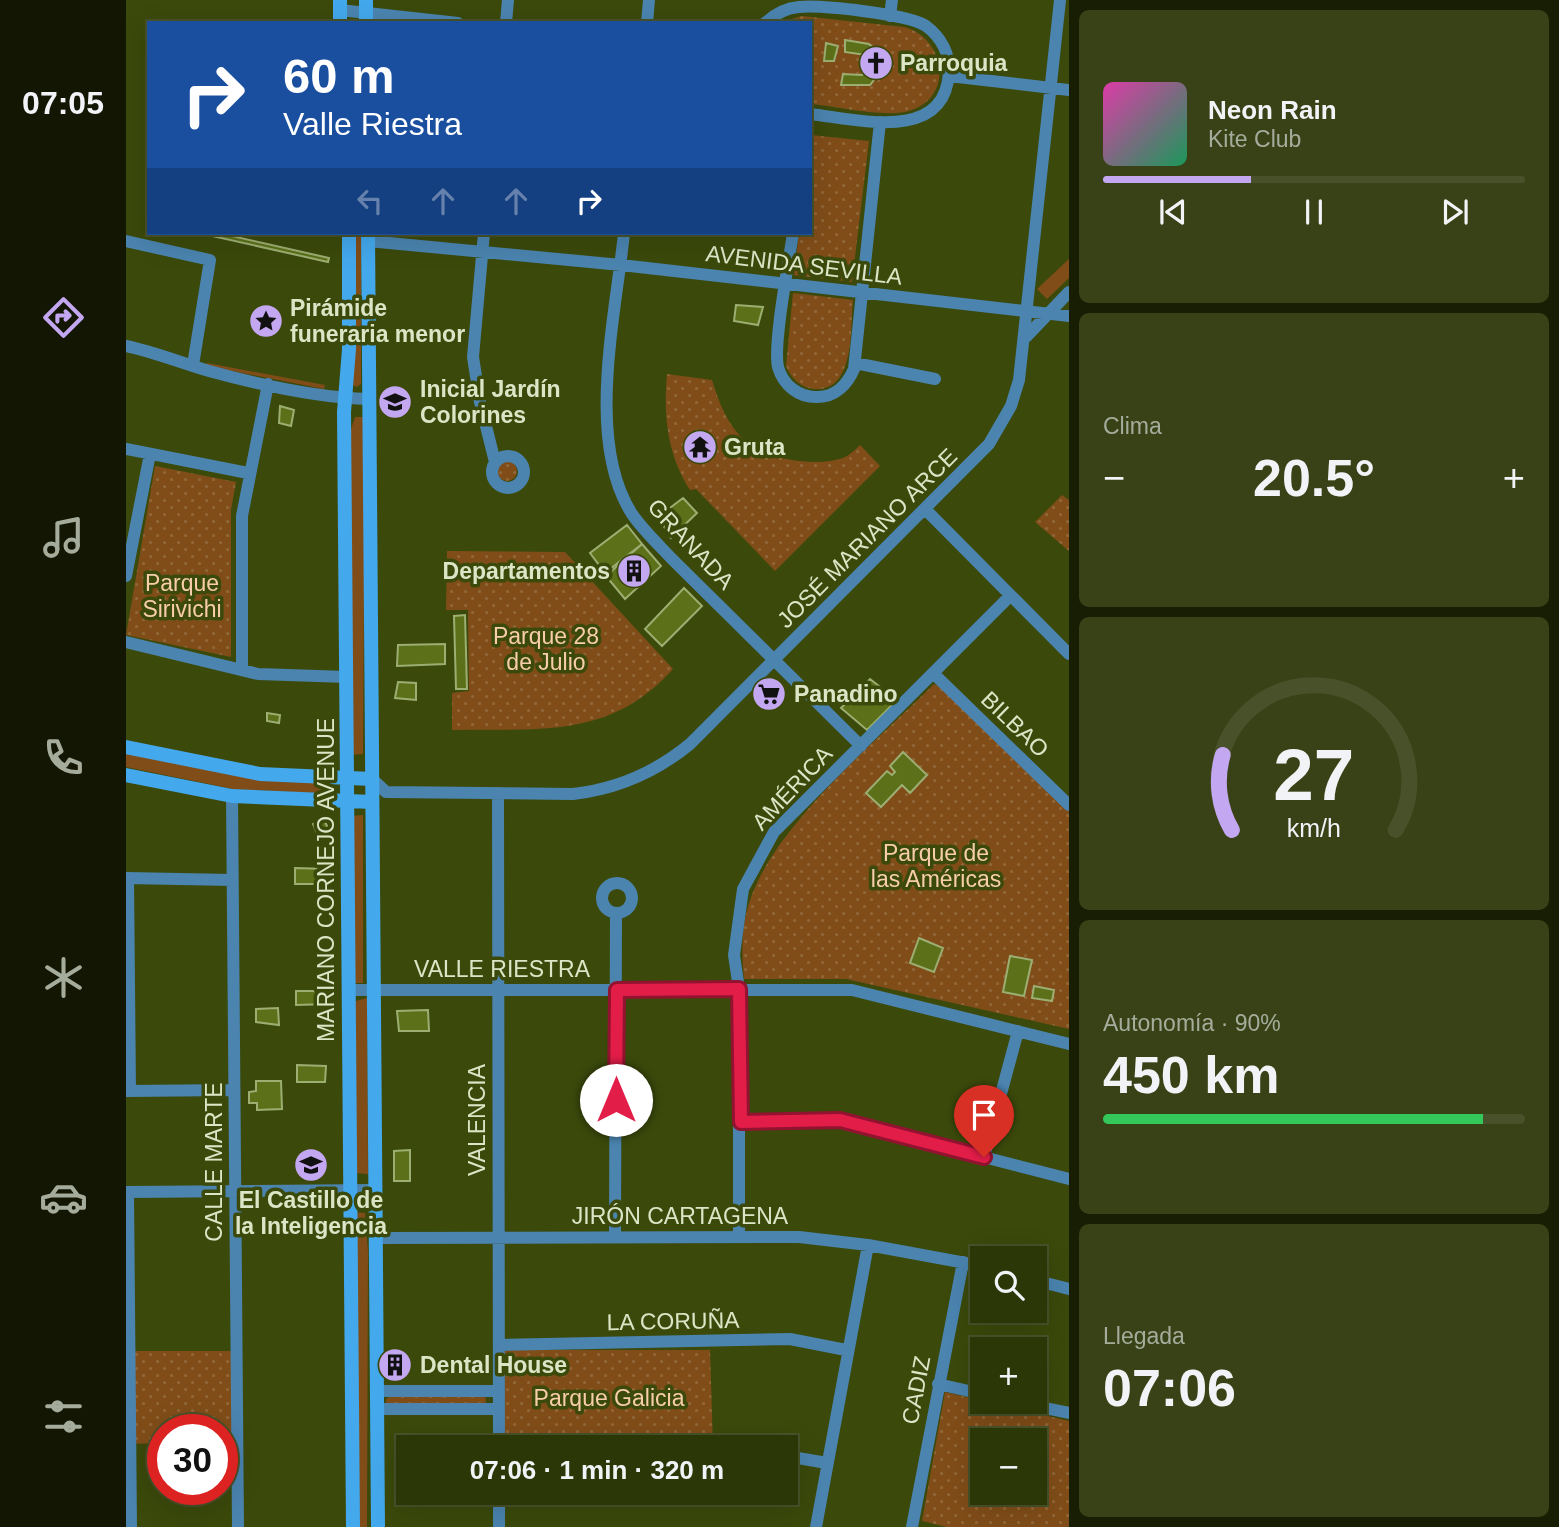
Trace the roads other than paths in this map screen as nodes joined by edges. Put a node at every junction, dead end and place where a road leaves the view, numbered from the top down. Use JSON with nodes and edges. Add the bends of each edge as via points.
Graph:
{"nodes":[{"id":1,"x":508,"y":0,"type":"edge"},
{"id":2,"x":649,"y":0,"type":"edge"},
{"id":3,"x":892,"y":0,"type":"edge"},
{"id":4,"x":1060,"y":0,"type":"edge"},
{"id":5,"x":819,"y":4,"type":"edge"},
{"id":6,"x":340,"y":11,"type":"edge"},
{"id":7,"x":366,"y":12,"type":"edge"},
{"id":8,"x":890,"y":16,"type":"junction"},
{"id":9,"x":441,"y":21,"type":"edge"},
{"id":10,"x":506,"y":21,"type":"edge"},
{"id":11,"x":647,"y":21,"type":"edge"},
{"id":12,"x":768,"y":21,"type":"edge"},
{"id":13,"x":949,"y":76,"type":"junction"},
{"id":14,"x":1050,"y":88,"type":"junction"},
{"id":15,"x":1069,"y":90,"type":"edge"},
{"id":16,"x":812,"y":114,"type":"edge"},
{"id":17,"x":880,"y":122,"type":"junction"},
{"id":18,"x":349,"y":235,"type":"edge"},
{"id":19,"x":484,"y":235,"type":"edge"},
{"id":20,"x":624,"y":235,"type":"edge"},
{"id":21,"x":793,"y":235,"type":"edge"},
{"id":22,"x":368,"y":237,"type":"edge"},
{"id":23,"x":126,"y":241,"type":"edge"},
{"id":24,"x":482,"y":251,"type":"junction"},
{"id":25,"x":621,"y":265,"type":"junction"},
{"id":26,"x":786,"y":285,"type":"junction"},
{"id":27,"x":1069,"y":292,"type":"edge"},
{"id":28,"x":862,"y":294,"type":"junction"},
{"id":29,"x":1027,"y":311,"type":"junction"},
{"id":30,"x":1046,"y":313,"type":"junction"},
{"id":31,"x":1069,"y":316,"type":"edge"},
{"id":32,"x":1025,"y":337,"type":"junction"},
{"id":33,"x":126,"y":346,"type":"edge"},
{"id":34,"x":855,"y":363,"type":"junction"},
{"id":35,"x":193,"y":365,"type":"junction"},
{"id":36,"x":935,"y":379,"type":"dead end"},
{"id":37,"x":268,"y":384,"type":"junction"},
{"id":38,"x":345,"y":399,"type":"junction"},
{"id":39,"x":369,"y":399,"type":"junction"},
{"id":40,"x":126,"y":449,"type":"edge"},
{"id":41,"x":150,"y":454,"type":"junction"},
{"id":42,"x":500,"y":459,"type":"dead end"},
{"id":43,"x":248,"y":473,"type":"junction"},
{"id":44,"x":925,"y":509,"type":"junction"},
{"id":45,"x":127,"y":562,"type":"edge"},
{"id":46,"x":126,"y":576,"type":"edge"},
{"id":47,"x":1010,"y":596,"type":"junction"},
{"id":48,"x":126,"y":642,"type":"edge"},
{"id":49,"x":1069,"y":654,"type":"edge"},
{"id":50,"x":775,"y":662,"type":"junction"},
{"id":51,"x":242,"y":670,"type":"junction"},
{"id":52,"x":933,"y":673,"type":"junction"},
{"id":53,"x":347,"y":677,"type":"junction"},
{"id":54,"x":861,"y":746,"type":"junction"},
{"id":55,"x":126,"y":747,"type":"edge"},
{"id":56,"x":126,"y":775,"type":"edge"},
{"id":57,"x":348,"y":778,"type":"junction"},
{"id":58,"x":372,"y":779,"type":"junction"},
{"id":59,"x":386,"y":792,"type":"junction"},
{"id":60,"x":498,"y":793,"type":"junction"},
{"id":61,"x":232,"y":796,"type":"junction"},
{"id":62,"x":348,"y":802,"type":"junction"},
{"id":63,"x":372,"y":802,"type":"junction"},
{"id":64,"x":1069,"y":805,"type":"edge"},
{"id":65,"x":127,"y":878,"type":"edge"},
{"id":66,"x":232,"y":880,"type":"junction"},
{"id":67,"x":617,"y":913,"type":"dead end"},
{"id":68,"x":739,"y":989,"type":"junction"},
{"id":69,"x":349,"y":990,"type":"junction"},
{"id":70,"x":373,"y":990,"type":"junction"},
{"id":71,"x":498,"y":990,"type":"junction"},
{"id":72,"x":617,"y":990,"type":"junction"},
{"id":73,"x":1018,"y":1031,"type":"junction"},
{"id":74,"x":1069,"y":1044,"type":"edge"},
{"id":75,"x":234,"y":1090,"type":"junction"},
{"id":76,"x":128,"y":1091,"type":"edge"},
{"id":77,"x":741,"y":1122,"type":"junction"},
{"id":78,"x":984,"y":1157,"type":"junction"},
{"id":79,"x":1069,"y":1179,"type":"edge"},
{"id":80,"x":351,"y":1190,"type":"junction"},
{"id":81,"x":375,"y":1190,"type":"junction"},
{"id":82,"x":235,"y":1191,"type":"junction"},
{"id":83,"x":127,"y":1192,"type":"edge"},
{"id":84,"x":739,"y":1236,"type":"junction"},
{"id":85,"x":615,"y":1237,"type":"junction"},
{"id":86,"x":375,"y":1238,"type":"junction"},
{"id":87,"x":499,"y":1239,"type":"junction"},
{"id":88,"x":867,"y":1245,"type":"junction"},
{"id":89,"x":963,"y":1262,"type":"junction"},
{"id":90,"x":970,"y":1263,"type":"edge"},
{"id":91,"x":1047,"y":1283,"type":"edge"},
{"id":92,"x":1069,"y":1289,"type":"edge"},
{"id":93,"x":499,"y":1345,"type":"junction"},
{"id":94,"x":846,"y":1350,"type":"junction"},
{"id":95,"x":938,"y":1384,"type":"junction"},
{"id":96,"x":376,"y":1391,"type":"junction"},
{"id":97,"x":499,"y":1391,"type":"junction"},
{"id":98,"x":970,"y":1391,"type":"edge"},
{"id":99,"x":1047,"y":1408,"type":"edge"},
{"id":100,"x":377,"y":1409,"type":"junction"},
{"id":101,"x":499,"y":1409,"type":"junction"},
{"id":102,"x":1069,"y":1413,"type":"edge"},
{"id":103,"x":499,"y":1435,"type":"edge"},
{"id":104,"x":798,"y":1458,"type":"edge"},
{"id":105,"x":827,"y":1463,"type":"junction"},
{"id":106,"x":499,"y":1505,"type":"edge"},
{"id":107,"x":131,"y":1527,"type":"edge"},
{"id":108,"x":238,"y":1527,"type":"edge"},
{"id":109,"x":353,"y":1527,"type":"edge"},
{"id":110,"x":378,"y":1527,"type":"edge"},
{"id":111,"x":499,"y":1527,"type":"edge"},
{"id":112,"x":816,"y":1527,"type":"edge"},
{"id":113,"x":912,"y":1527,"type":"edge"}],
"edges":[{"from":1,"to":10,"type":"street"},
{"from":2,"to":11,"type":"street"},
{"from":3,"to":8,"type":"street"},
{"from":4,"to":14,"type":"street","name":"JOSÉ MARIANO ARCE"},
{"from":5,"to":8,"type":"street"},
{"from":5,"to":12,"type":"street","via":[[789,9]]},
{"from":6,"to":7,"type":"street"},
{"from":7,"to":9,"type":"street"},
{"from":8,"to":13,"type":"street","via":[[911,19],[934,33],[944,48]]},
{"from":13,"to":14,"type":"street"},
{"from":13,"to":17,"type":"street","via":[[944,93],[926,114],[901,123]]},
{"from":14,"to":15,"type":"street"},
{"from":14,"to":29,"type":"street","name":"JOSÉ MARIANO ARCE"},
{"from":16,"to":17,"type":"street"},
{"from":17,"to":28,"type":"street"},
{"from":18,"to":38,"type":"main road","name":"MARIANO CORNEJO AVENUE"},
{"from":19,"to":24,"type":"street"},
{"from":20,"to":25,"type":"street","name":"GRANADA"},
{"from":21,"to":26,"type":"street"},
{"from":22,"to":24,"type":"street","name":"AVENIDA SEVILLA"},
{"from":22,"to":39,"type":"main road","name":"MARIANO CORNEJO AVENUE"},
{"from":23,"to":35,"type":"street","via":[[210,260]]},
{"from":24,"to":25,"type":"street","name":"AVENIDA SEVILLA"},
{"from":24,"to":42,"type":"street","via":[[474,357],[480,402]]},
{"from":25,"to":26,"type":"street","name":"AVENIDA SEVILLA"},
{"from":25,"to":50,"type":"street","name":"GRANADA","via":[[606,398],[608,439],[623,495],[642,527]]},
{"from":26,"to":28,"type":"street","name":"AVENIDA SEVILLA"},
{"from":26,"to":34,"type":"street","via":[[777,361],[788,385],[809,397],[828,396],[848,381]]},
{"from":27,"to":30,"type":"street"},
{"from":28,"to":29,"type":"street","name":"AVENIDA SEVILLA"},
{"from":28,"to":34,"type":"street"},
{"from":29,"to":30,"type":"street","name":"AVENIDA SEVILLA"},
{"from":29,"to":32,"type":"street","name":"JOSÉ MARIANO ARCE"},
{"from":30,"to":31,"type":"street","name":"AVENIDA SEVILLA"},
{"from":30,"to":32,"type":"street"},
{"from":32,"to":44,"type":"street","name":"JOSÉ MARIANO ARCE","via":[[1019,380],[1002,425]]},
{"from":33,"to":35,"type":"street"},
{"from":34,"to":36,"type":"street"},
{"from":35,"to":37,"type":"street"},
{"from":37,"to":38,"type":"street"},
{"from":37,"to":43,"type":"street"},
{"from":38,"to":39,"type":"street"},
{"from":38,"to":53,"type":"main road","name":"MARIANO CORNEJO AVENUE"},
{"from":39,"to":58,"type":"main road","name":"MARIANO CORNEJO AVENUE"},
{"from":40,"to":41,"type":"street"},
{"from":41,"to":43,"type":"street"},
{"from":41,"to":45,"type":"street"},
{"from":43,"to":51,"type":"street","via":[[242,516]]},
{"from":44,"to":47,"type":"street"},
{"from":44,"to":50,"type":"street","name":"JOSÉ MARIANO ARCE"},
{"from":45,"to":46,"type":"street"},
{"from":47,"to":49,"type":"street"},
{"from":47,"to":52,"type":"street","name":"AMÉRICA"},
{"from":48,"to":51,"type":"street"},
{"from":50,"to":54,"type":"street","name":"GRANADA"},
{"from":50,"to":60,"type":"street","name":"JOSÉ MARIANO ARCE","via":[[678,754],[637,778],[592,792]]},
{"from":51,"to":53,"type":"street","via":[[276,676]]},
{"from":52,"to":54,"type":"street","name":"AMÉRICA"},
{"from":52,"to":64,"type":"street","name":"BILBAO"},
{"from":53,"to":57,"type":"main road","name":"MARIANO CORNEJO AVENUE"},
{"from":54,"to":68,"type":"street","name":"AMÉRICA","via":[[774,832],[751,871],[735,932]]},
{"from":55,"to":57,"type":"main road","via":[[260,774]]},
{"from":56,"to":61,"type":"main road"},
{"from":57,"to":58,"type":"main road"},
{"from":57,"to":62,"type":"main road","name":"MARIANO CORNEJO AVENUE"},
{"from":58,"to":59,"type":"street"},
{"from":58,"to":63,"type":"main road","name":"MARIANO CORNEJO AVENUE"},
{"from":59,"to":60,"type":"street","name":"JOSÉ MARIANO ARCE"},
{"from":59,"to":63,"type":"street"},
{"from":60,"to":71,"type":"street","name":"VALENCIA"},
{"from":61,"to":62,"type":"main road"},
{"from":61,"to":66,"type":"street","name":"CALLE MARTE"},
{"from":62,"to":63,"type":"main road"},
{"from":62,"to":69,"type":"main road","name":"MARIANO CORNEJO AVENUE"},
{"from":63,"to":70,"type":"main road","name":"MARIANO CORNEJO AVENUE"},
{"from":65,"to":66,"type":"street"},
{"from":65,"to":76,"type":"street"},
{"from":66,"to":75,"type":"street","name":"CALLE MARTE"},
{"from":67,"to":72,"type":"street"},
{"from":68,"to":72,"type":"street","name":"VALLE RIESTRA"},
{"from":68,"to":73,"type":"street","name":"VALLE RIESTRA","via":[[852,990]]},
{"from":68,"to":77,"type":"street","name":"AMÉRICA"},
{"from":69,"to":70,"type":"street","name":"VALLE RIESTRA"},
{"from":69,"to":80,"type":"main road","name":"MARIANO CORNEJO AVENUE"},
{"from":70,"to":71,"type":"street","name":"VALLE RIESTRA"},
{"from":70,"to":81,"type":"main road","name":"MARIANO CORNEJO AVENUE"},
{"from":71,"to":72,"type":"street","name":"VALLE RIESTRA"},
{"from":71,"to":87,"type":"street","name":"VALENCIA"},
{"from":72,"to":85,"type":"street"},
{"from":73,"to":74,"type":"street","name":"VALLE RIESTRA"},
{"from":73,"to":78,"type":"street"},
{"from":75,"to":76,"type":"street"},
{"from":75,"to":82,"type":"street","name":"CALLE MARTE"},
{"from":77,"to":78,"type":"street","via":[[840,1120]]},
{"from":77,"to":84,"type":"street","name":"AMÉRICA"},
{"from":78,"to":79,"type":"street"},
{"from":80,"to":81,"type":"street"},
{"from":80,"to":82,"type":"street"},
{"from":80,"to":109,"type":"main road","name":"MARIANO CORNEJO AVENUE"},
{"from":81,"to":86,"type":"main road","name":"MARIANO CORNEJO AVENUE"},
{"from":82,"to":83,"type":"street"},
{"from":82,"to":108,"type":"street","name":"CALLE MARTE"},
{"from":83,"to":107,"type":"street"},
{"from":84,"to":85,"type":"street","name":"JIRÓN CARTAGENA"},
{"from":84,"to":88,"type":"street","name":"JIRÓN CARTAGENA"},
{"from":85,"to":87,"type":"street","name":"JIRÓN CARTAGENA"},
{"from":86,"to":87,"type":"street","name":"JIRÓN CARTAGENA"},
{"from":86,"to":96,"type":"main road","name":"MARIANO CORNEJO AVENUE"},
{"from":87,"to":93,"type":"street","name":"VALENCIA"},
{"from":88,"to":89,"type":"street","name":"JIRÓN CARTAGENA"},
{"from":88,"to":94,"type":"street"},
{"from":89,"to":90,"type":"street","name":"JIRÓN CARTAGENA"},
{"from":89,"to":95,"type":"street","name":"CADIZ"},
{"from":91,"to":92,"type":"street"},
{"from":93,"to":94,"type":"street","name":"LA CORUÑA","via":[[790,1339]]},
{"from":93,"to":97,"type":"street","name":"VALENCIA"},
{"from":94,"to":105,"type":"street"},
{"from":95,"to":98,"type":"street"},
{"from":95,"to":113,"type":"street","name":"CADIZ"},
{"from":96,"to":97,"type":"street"},
{"from":96,"to":100,"type":"main road","name":"MARIANO CORNEJO AVENUE"},
{"from":97,"to":101,"type":"street","name":"VALENCIA"},
{"from":99,"to":102,"type":"street"},
{"from":100,"to":101,"type":"street"},
{"from":100,"to":110,"type":"main road","name":"MARIANO CORNEJO AVENUE"},
{"from":101,"to":103,"type":"street","name":"VALENCIA"},
{"from":104,"to":105,"type":"street"},
{"from":105,"to":112,"type":"street"},
{"from":106,"to":111,"type":"street"}]}
